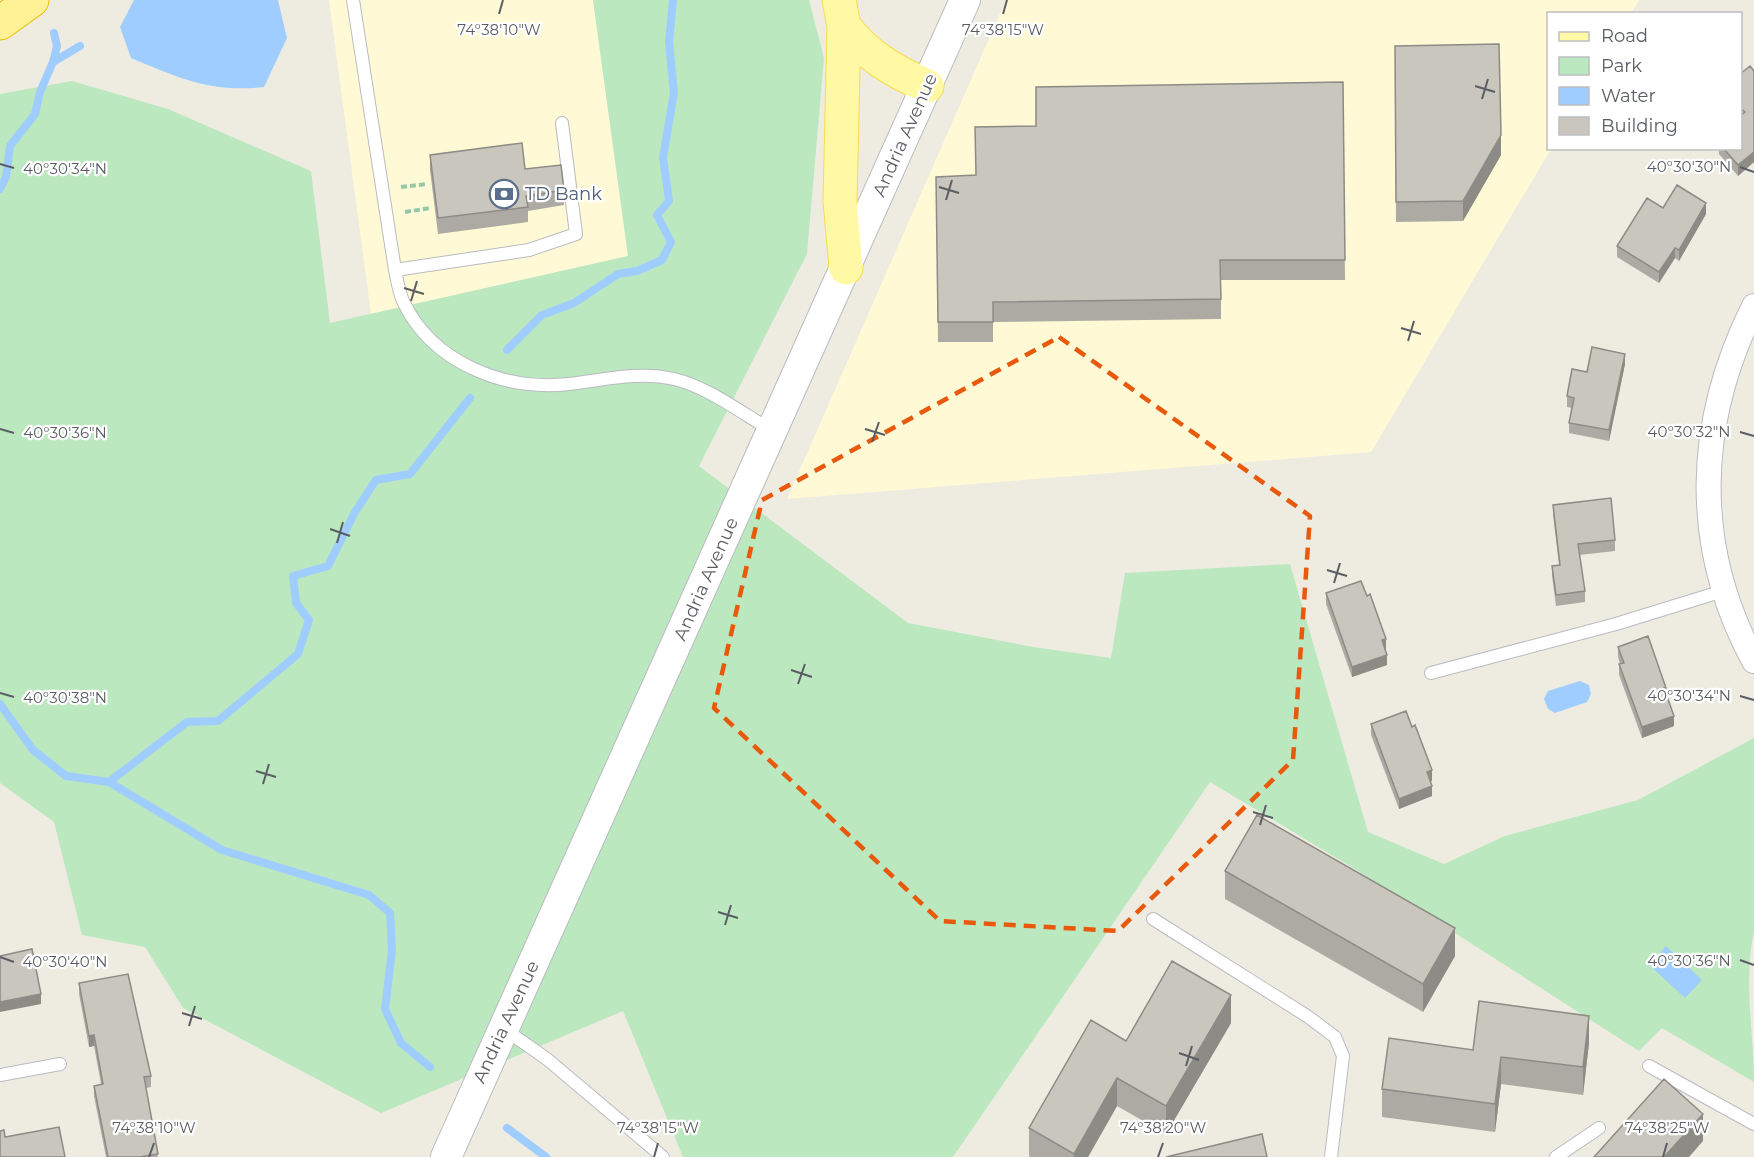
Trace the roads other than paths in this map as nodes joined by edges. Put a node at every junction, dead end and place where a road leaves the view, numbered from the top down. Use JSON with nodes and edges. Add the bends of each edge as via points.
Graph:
{"nodes":[{"id":1,"x":32,"y":0,"type":"edge"},
{"id":2,"x":353,"y":0,"type":"edge"},
{"id":3,"x":965,"y":0,"type":"edge"},
{"id":4,"x":841,"y":13,"type":"edge"},
{"id":5,"x":0,"y":23,"type":"edge"},
{"id":6,"x":927,"y":86,"type":"junction"},
{"id":7,"x":562,"y":123,"type":"dead end"},
{"id":8,"x":846,"y":268,"type":"junction"},
{"id":9,"x":395,"y":270,"type":"junction"},
{"id":10,"x":1754,"y":306,"type":"edge"},
{"id":11,"x":772,"y":431,"type":"junction"},
{"id":12,"x":1723,"y":591,"type":"junction"},
{"id":13,"x":1754,"y":661,"type":"edge"},
{"id":14,"x":1431,"y":673,"type":"dead end"},
{"id":15,"x":1153,"y":919,"type":"dead end"},
{"id":16,"x":504,"y":1029,"type":"junction"},
{"id":17,"x":60,"y":1064,"type":"dead end"},
{"id":18,"x":1649,"y":1066,"type":"dead end"},
{"id":19,"x":0,"y":1075,"type":"edge"},
{"id":20,"x":1754,"y":1124,"type":"edge"},
{"id":21,"x":1599,"y":1128,"type":"dead end"},
{"id":22,"x":446,"y":1157,"type":"edge"},
{"id":23,"x":663,"y":1157,"type":"edge"},
{"id":24,"x":1331,"y":1157,"type":"edge"},
{"id":25,"x":1556,"y":1157,"type":"edge"}],
"edges":[{"from":1,"to":5,"type":"highway"},
{"from":2,"to":9,"type":"lane"},
{"from":3,"to":6,"type":"street","name":"Andria Avenue"},
{"from":4,"to":6,"type":"main road","via":[[857,43],[894,71]]},
{"from":4,"to":8,"type":"main road","via":[[840,201]]},
{"from":6,"to":8,"type":"street","name":"Andria Avenue"},
{"from":7,"to":9,"type":"lane","via":[[576,234],[529,250]]},
{"from":8,"to":11,"type":"street","name":"Andria Avenue"},
{"from":9,"to":11,"type":"lane","via":[[402,300],[415,321],[437,345],[466,366],[497,379],[529,386],[615,377],[674,380],[702,389]]},
{"from":10,"to":12,"type":"street","via":[[1728,365],[1710,445],[1710,528]]},
{"from":11,"to":16,"type":"street","name":"Andria Avenue"},
{"from":12,"to":13,"type":"street"},
{"from":12,"to":14,"type":"lane"},
{"from":15,"to":24,"type":"lane","via":[[1335,1037],[1343,1056]]},
{"from":16,"to":22,"type":"street","name":"Andria Avenue"},
{"from":16,"to":23,"type":"lane","via":[[547,1059]]},
{"from":17,"to":19,"type":"lane"},
{"from":18,"to":20,"type":"lane"},
{"from":21,"to":25,"type":"lane"}]}
